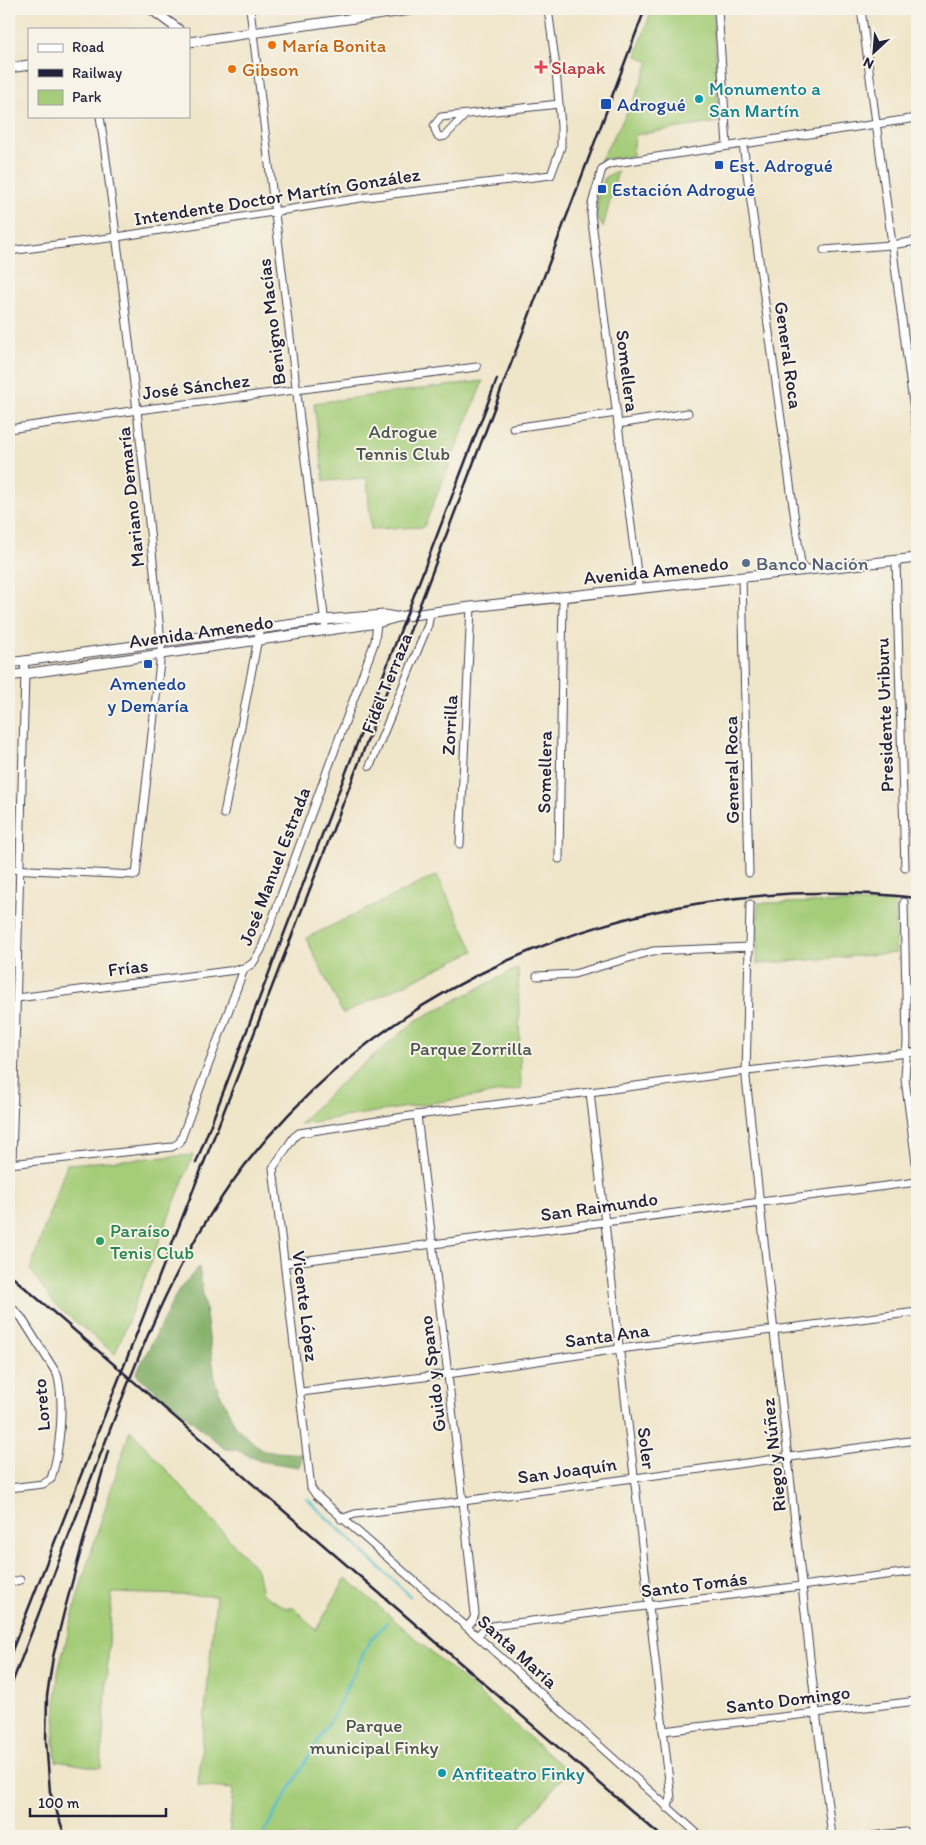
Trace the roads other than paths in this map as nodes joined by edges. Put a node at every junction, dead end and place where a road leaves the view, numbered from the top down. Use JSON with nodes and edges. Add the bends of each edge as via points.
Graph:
{"nodes":[{"id":1,"x":151,"y":9,"type":"edge"},
{"id":2,"x":250,"y":9,"type":"edge"},
{"id":3,"x":417,"y":9,"type":"edge"},
{"id":4,"x":548,"y":9,"type":"edge"},
{"id":5,"x":718,"y":9,"type":"edge"},
{"id":6,"x":861,"y":9,"type":"edge"},
{"id":7,"x":177,"y":28,"type":"edge"},
{"id":8,"x":253,"y":32,"type":"junction"},
{"id":9,"x":190,"y":40,"type":"edge"},
{"id":10,"x":28,"y":65,"type":"edge"},
{"id":11,"x":9,"y":68,"type":"edge"},
{"id":12,"x":559,"y":104,"type":"junction"},
{"id":13,"x":465,"y":115,"type":"dead end"},
{"id":14,"x":100,"y":118,"type":"edge"},
{"id":15,"x":917,"y":118,"type":"edge"},
{"id":16,"x":875,"y":124,"type":"junction"},
{"id":17,"x":743,"y":144,"type":"junction"},
{"id":18,"x":727,"y":146,"type":"junction"},
{"id":19,"x":275,"y":211,"type":"junction"},
{"id":20,"x":117,"y":237,"type":"junction"},
{"id":21,"x":917,"y":241,"type":"edge"},
{"id":22,"x":892,"y":245,"type":"junction"},
{"id":23,"x":824,"y":250,"type":"dead end"},
{"id":24,"x":9,"y":251,"type":"edge"},
{"id":25,"x":917,"y":353,"type":"edge"},
{"id":26,"x":907,"y":354,"type":"junction"},
{"id":27,"x":477,"y":368,"type":"dead end"},
{"id":28,"x":296,"y":390,"type":"junction"},
{"id":29,"x":138,"y":410,"type":"junction"},
{"id":30,"x":617,"y":413,"type":"junction"},
{"id":31,"x":688,"y":413,"type":"dead end"},
{"id":32,"x":916,"y":421,"type":"edge"},
{"id":33,"x":618,"y":424,"type":"junction"},
{"id":34,"x":513,"y":428,"type":"dead end"},
{"id":35,"x":9,"y":429,"type":"edge"},
{"id":36,"x":917,"y":434,"type":"edge"},
{"id":37,"x":917,"y":558,"type":"edge"},
{"id":38,"x":896,"y":561,"type":"junction"},
{"id":39,"x":802,"y":571,"type":"junction"},
{"id":40,"x":742,"y":578,"type":"junction"},
{"id":41,"x":639,"y":588,"type":"junction"},
{"id":42,"x":563,"y":596,"type":"junction"},
{"id":43,"x":471,"y":607,"type":"junction"},
{"id":44,"x":430,"y":613,"type":"junction"},
{"id":45,"x":398,"y":617,"type":"junction"},
{"id":46,"x":324,"y":620,"type":"junction"},
{"id":47,"x":377,"y":623,"type":"junction"},
{"id":48,"x":260,"y":628,"type":"junction"},
{"id":49,"x":326,"y":630,"type":"junction"},
{"id":50,"x":257,"y":640,"type":"junction"},
{"id":51,"x":161,"y":642,"type":"junction"},
{"id":52,"x":9,"y":652,"type":"edge"},
{"id":53,"x":161,"y":653,"type":"junction"},
{"id":54,"x":24,"y":661,"type":"junction"},
{"id":55,"x":9,"y":663,"type":"edge"},
{"id":56,"x":25,"y":673,"type":"junction"},
{"id":57,"x":10,"y":675,"type":"edge"},
{"id":58,"x":370,"y":766,"type":"dead end"},
{"id":59,"x":224,"y":814,"type":"dead end"},
{"id":60,"x":460,"y":844,"type":"dead end"},
{"id":61,"x":559,"y":859,"type":"dead end"},
{"id":62,"x":904,"y":868,"type":"dead end"},
{"id":63,"x":9,"y":869,"type":"edge"},
{"id":64,"x":19,"y":870,"type":"junction"},
{"id":65,"x":749,"y":873,"type":"dead end"},
{"id":66,"x":904,"y":902,"type":"dead end"},
{"id":67,"x":750,"y":904,"type":"dead end"},
{"id":68,"x":750,"y":947,"type":"junction"},
{"id":69,"x":244,"y":970,"type":"junction"},
{"id":70,"x":537,"y":976,"type":"dead end"},
{"id":71,"x":16,"y":998,"type":"junction"},
{"id":72,"x":917,"y":1052,"type":"edge"},
{"id":73,"x":906,"y":1054,"type":"junction"},
{"id":74,"x":747,"y":1071,"type":"junction"},
{"id":75,"x":590,"y":1092,"type":"junction"},
{"id":76,"x":417,"y":1115,"type":"junction"},
{"id":77,"x":10,"y":1164,"type":"edge"},
{"id":78,"x":917,"y":1170,"type":"edge"},
{"id":79,"x":917,"y":1182,"type":"edge"},
{"id":80,"x":760,"y":1202,"type":"junction"},
{"id":81,"x":606,"y":1221,"type":"junction"},
{"id":82,"x":432,"y":1245,"type":"junction"},
{"id":83,"x":285,"y":1263,"type":"junction"},
{"id":84,"x":9,"y":1305,"type":"edge"},
{"id":85,"x":917,"y":1312,"type":"edge"},
{"id":86,"x":775,"y":1330,"type":"junction"},
{"id":87,"x":619,"y":1349,"type":"junction"},
{"id":88,"x":448,"y":1374,"type":"junction"},
{"id":89,"x":301,"y":1392,"type":"junction"},
{"id":90,"x":917,"y":1440,"type":"edge"},
{"id":91,"x":789,"y":1458,"type":"junction"},
{"id":92,"x":635,"y":1478,"type":"junction"},
{"id":93,"x":9,"y":1488,"type":"edge"},
{"id":94,"x":313,"y":1491,"type":"joint"},
{"id":95,"x":463,"y":1501,"type":"junction"},
{"id":96,"x":341,"y":1519,"type":"junction"},
{"id":97,"x":917,"y":1571,"type":"edge"},
{"id":98,"x":20,"y":1580,"type":"dead end"},
{"id":99,"x":9,"y":1583,"type":"edge"},
{"id":100,"x":804,"y":1586,"type":"junction"},
{"id":101,"x":649,"y":1606,"type":"junction"},
{"id":102,"x":467,"y":1627,"type":"junction"},
{"id":103,"x":477,"y":1636,"type":"junction"},
{"id":104,"x":917,"y":1701,"type":"edge"},
{"id":105,"x":816,"y":1712,"type":"junction"},
{"id":106,"x":663,"y":1731,"type":"junction"},
{"id":107,"x":667,"y":1808,"type":"junction"},
{"id":108,"x":700,"y":1836,"type":"edge"},
{"id":109,"x":832,"y":1836,"type":"edge"},
{"id":110,"x":872,"y":1836,"type":"edge"},
{"id":111,"x":917,"y":1836,"type":"edge"}],
"edges":[{"from":1,"to":7,"type":"street"},
{"from":2,"to":8,"type":"street","name":"Benigno Macías"},
{"from":3,"to":8,"type":"street"},
{"from":4,"to":12,"type":"street"},
{"from":5,"to":18,"type":"street"},
{"from":6,"to":16,"type":"street"},
{"from":8,"to":9,"type":"street"},
{"from":8,"to":19,"type":"street","name":"Benigno Macías"},
{"from":10,"to":11,"type":"street"},
{"from":12,"to":13,"type":"street"},
{"from":12,"to":19,"type":"street","name":"Intendente Doctor Martín González","via":[[561,146],[551,175]]},
{"from":14,"to":20,"type":"street","name":"Mariano Demaría"},
{"from":15,"to":16,"type":"street"},
{"from":16,"to":17,"type":"street"},
{"from":16,"to":22,"type":"street"},
{"from":17,"to":18,"type":"street"},
{"from":17,"to":39,"type":"street","name":"General Roca"},
{"from":18,"to":30,"type":"street","name":"Somellera","via":[[609,164],[602,169],[591,214]]},
{"from":19,"to":20,"type":"street","name":"Intendente Doctor Martín González"},
{"from":19,"to":28,"type":"street","name":"Benigno Macías"},
{"from":20,"to":24,"type":"street","name":"Intendente Doctor Martín González"},
{"from":20,"to":29,"type":"street","name":"Mariano Demaría"},
{"from":21,"to":22,"type":"street"},
{"from":22,"to":23,"type":"street"},
{"from":22,"to":26,"type":"street"},
{"from":25,"to":26,"type":"street"},
{"from":26,"to":32,"type":"street"},
{"from":27,"to":28,"type":"street","name":"José Sánchez"},
{"from":28,"to":29,"type":"street","name":"José Sánchez"},
{"from":28,"to":46,"type":"street","name":"Benigno Macías"},
{"from":29,"to":35,"type":"street","name":"José Sánchez"},
{"from":29,"to":51,"type":"street","name":"Mariano Demaría"},
{"from":30,"to":33,"type":"street","name":"Somellera"},
{"from":30,"to":34,"type":"street"},
{"from":31,"to":33,"type":"street"},
{"from":32,"to":36,"type":"street"},
{"from":33,"to":41,"type":"street","name":"Somellera"},
{"from":37,"to":38,"type":"street","name":"Avenida Amenedo"},
{"from":38,"to":39,"type":"street","name":"Avenida Amenedo"},
{"from":38,"to":62,"type":"street","name":"Presidente Uriburu"},
{"from":39,"to":40,"type":"street","name":"Avenida Amenedo"},
{"from":40,"to":41,"type":"street","name":"Avenida Amenedo"},
{"from":40,"to":65,"type":"street","name":"General Roca"},
{"from":41,"to":42,"type":"street","name":"Avenida Amenedo"},
{"from":42,"to":43,"type":"street","name":"Avenida Amenedo"},
{"from":42,"to":61,"type":"street","name":"Somellera"},
{"from":43,"to":44,"type":"street","name":"Avenida Amenedo"},
{"from":43,"to":60,"type":"street","name":"Zorrilla"},
{"from":44,"to":45,"type":"street","name":"Avenida Amenedo"},
{"from":44,"to":58,"type":"street","name":"Fidel Terraza","via":[[428,625]]},
{"from":45,"to":46,"type":"street","name":"Avenida Amenedo","via":[[384,615]]},
{"from":45,"to":47,"type":"street","name":"Avenida Amenedo"},
{"from":46,"to":48,"type":"street","name":"Avenida Amenedo"},
{"from":46,"to":49,"type":"street","name":"Benigno Macías"},
{"from":47,"to":49,"type":"street","name":"Avenida Amenedo"},
{"from":47,"to":69,"type":"street","name":"José Manuel Estrada","via":[[375,640],[261,950]]},
{"from":48,"to":50,"type":"street"},
{"from":48,"to":51,"type":"street","name":"Avenida Amenedo"},
{"from":49,"to":50,"type":"street","name":"Avenida Amenedo"},
{"from":50,"to":53,"type":"street","name":"Avenida Amenedo"},
{"from":50,"to":59,"type":"street"},
{"from":51,"to":53,"type":"street","name":"Mariano Demaría"},
{"from":51,"to":54,"type":"street","name":"Avenida Amenedo"},
{"from":52,"to":55,"type":"street"},
{"from":53,"to":56,"type":"street","name":"Avenida Amenedo"},
{"from":53,"to":64,"type":"street","name":"Mariano Demaría","via":[[136,875]]},
{"from":54,"to":55,"type":"street","name":"Avenida Amenedo"},
{"from":54,"to":56,"type":"street"},
{"from":55,"to":57,"type":"street"},
{"from":56,"to":57,"type":"street","name":"Avenida Amenedo"},
{"from":56,"to":64,"type":"street"},
{"from":63,"to":64,"type":"street"},
{"from":64,"to":71,"type":"street"},
{"from":66,"to":73,"type":"street"},
{"from":67,"to":68,"type":"street"},
{"from":68,"to":70,"type":"street","via":[[653,951],[574,974]]},
{"from":68,"to":74,"type":"street"},
{"from":69,"to":71,"type":"street","name":"Frías"},
{"from":69,"to":77,"type":"street","name":"José Manuel Estrada","via":[[180,1142],[172,1147]]},
{"from":71,"to":77,"type":"street"},
{"from":72,"to":73,"type":"street"},
{"from":73,"to":74,"type":"street"},
{"from":73,"to":78,"type":"street","via":[[905,1078]]},
{"from":74,"to":75,"type":"street"},
{"from":74,"to":80,"type":"street","name":"Riego y Núñez"},
{"from":75,"to":76,"type":"street"},
{"from":75,"to":81,"type":"street","name":"Soler"},
{"from":76,"to":82,"type":"street","name":"Guido y Spano"},
{"from":76,"to":83,"type":"street","name":"Vicente López","via":[[294,1137],[273,1168]]},
{"from":79,"to":80,"type":"street","name":"San Raimundo"},
{"from":80,"to":81,"type":"street","name":"San Raimundo"},
{"from":80,"to":86,"type":"street","name":"Riego y Núñez"},
{"from":81,"to":82,"type":"street","name":"San Raimundo"},
{"from":81,"to":87,"type":"street","name":"Soler"},
{"from":82,"to":83,"type":"street","name":"San Raimundo"},
{"from":82,"to":88,"type":"street","name":"Guido y Spano"},
{"from":83,"to":89,"type":"street","name":"Vicente López"},
{"from":84,"to":93,"type":"street","name":"Loreto","via":[[26,1324],[59,1381],[60,1438],[51,1479],[46,1483]]},
{"from":85,"to":86,"type":"street","name":"Santa Ana"},
{"from":86,"to":87,"type":"street","name":"Santa Ana"},
{"from":86,"to":91,"type":"street","name":"Riego y Núñez"},
{"from":87,"to":88,"type":"street","name":"Santa Ana"},
{"from":87,"to":92,"type":"street","name":"Soler"},
{"from":88,"to":89,"type":"street","name":"Santa Ana"},
{"from":88,"to":95,"type":"street","name":"Guido y Spano"},
{"from":89,"to":94,"type":"street","name":"Vicente López"},
{"from":90,"to":91,"type":"street","name":"San Joaquín"},
{"from":91,"to":92,"type":"street","name":"San Joaquín"},
{"from":91,"to":100,"type":"street","name":"Riego y Núñez"},
{"from":92,"to":95,"type":"street","name":"San Joaquín"},
{"from":92,"to":101,"type":"street","name":"Soler"},
{"from":94,"to":96,"type":"street","name":"Santa María"},
{"from":95,"to":96,"type":"street","name":"San Joaquín","via":[[355,1514]]},
{"from":95,"to":102,"type":"street","name":"Guido y Spano","via":[[475,1614]]},
{"from":96,"to":102,"type":"street","name":"Santa María"},
{"from":97,"to":100,"type":"street","name":"Santo Tomás"},
{"from":98,"to":99,"type":"street"},
{"from":100,"to":101,"type":"street","name":"Santo Tomás"},
{"from":100,"to":105,"type":"street","name":"Riego y Núñez"},
{"from":101,"to":103,"type":"street","name":"Santo Tomás","via":[[492,1626]]},
{"from":101,"to":106,"type":"street","name":"Soler"},
{"from":102,"to":103,"type":"street","name":"Santa María"},
{"from":103,"to":107,"type":"street","name":"Santa María"},
{"from":104,"to":105,"type":"street","name":"Santo Domingo"},
{"from":105,"to":106,"type":"street","name":"Santo Domingo"},
{"from":105,"to":109,"type":"street","name":"Riego y Núñez"},
{"from":106,"to":107,"type":"street","name":"Soler","via":[[671,1798]]},
{"from":107,"to":108,"type":"street","name":"Santa María"},
{"from":110,"to":111,"type":"street","via":[[905,1832]]}]}
